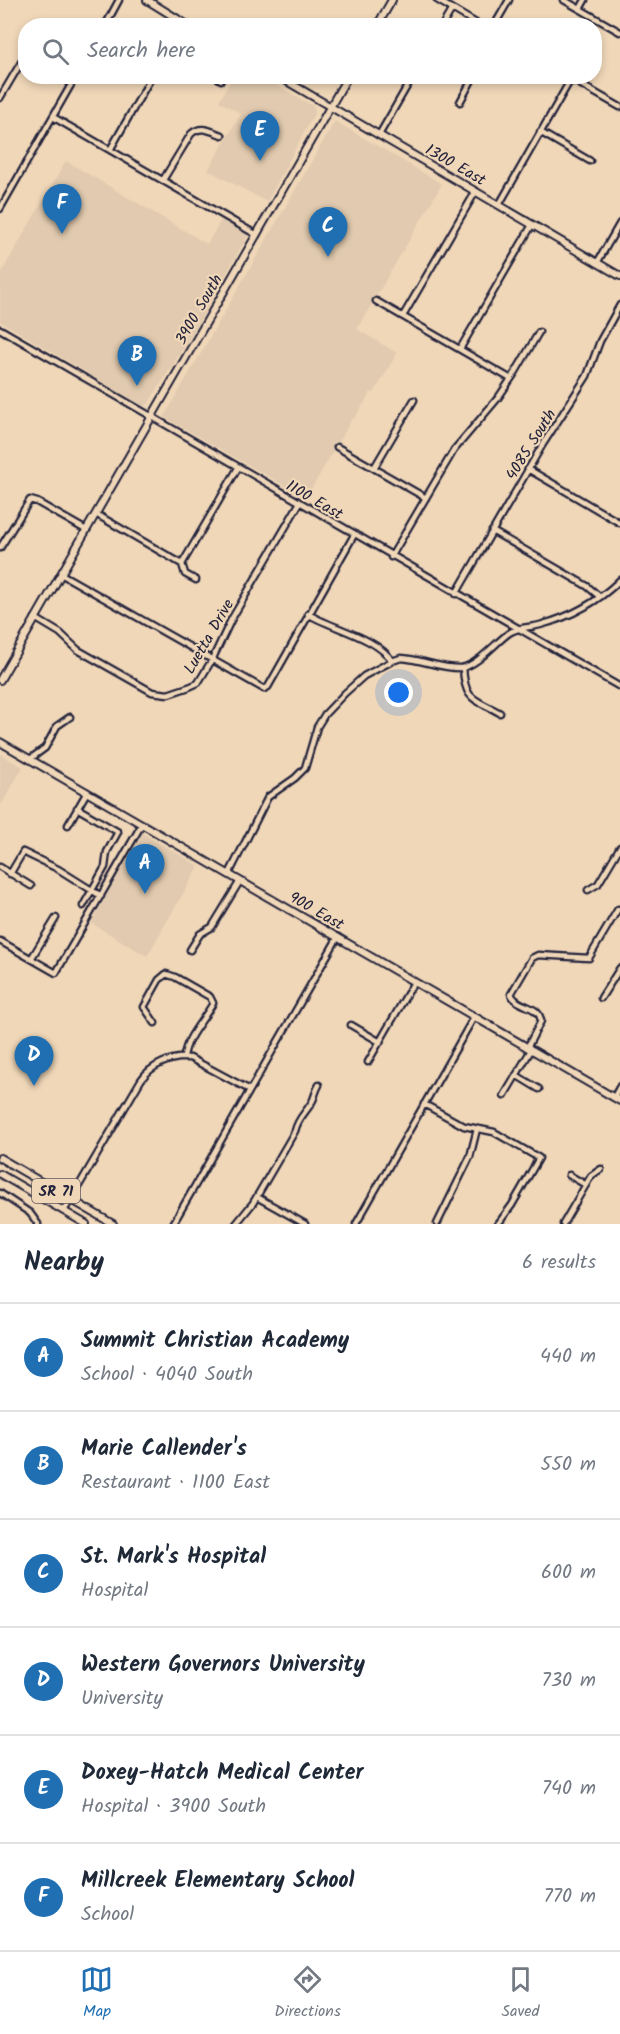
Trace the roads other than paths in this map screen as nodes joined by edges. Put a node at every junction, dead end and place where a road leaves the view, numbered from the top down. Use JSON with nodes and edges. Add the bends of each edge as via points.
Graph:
{"nodes":[{"id":1,"x":119,"y":0,"type":"edge"},
{"id":2,"x":147,"y":0,"type":"edge"},
{"id":3,"x":392,"y":0,"type":"edge"},
{"id":4,"x":437,"y":0,"type":"edge"},
{"id":5,"x":509,"y":0,"type":"edge"},
{"id":6,"x":564,"y":0,"type":"edge"},
{"id":7,"x":585,"y":0,"type":"edge"},
{"id":8,"x":452,"y":9,"type":"junction"},
{"id":9,"x":580,"y":9,"type":"junction"},
{"id":10,"x":109,"y":18,"type":"edge"},
{"id":11,"x":175,"y":18,"type":"edge"},
{"id":12,"x":382,"y":18,"type":"edge"},
{"id":13,"x":447,"y":18,"type":"edge"},
{"id":14,"x":467,"y":18,"type":"edge"},
{"id":15,"x":499,"y":18,"type":"edge"},
{"id":16,"x":596,"y":18,"type":"edge"},
{"id":17,"x":602,"y":22,"type":"edge"},
{"id":18,"x":620,"y":32,"type":"edge"},
{"id":19,"x":18,"y":68,"type":"edge"},
{"id":20,"x":72,"y":84,"type":"edge"},
{"id":21,"x":147,"y":84,"type":"edge"},
{"id":22,"x":291,"y":84,"type":"edge"},
{"id":23,"x":343,"y":84,"type":"edge"},
{"id":24,"x":408,"y":84,"type":"edge"},
{"id":25,"x":470,"y":84,"type":"edge"},
{"id":26,"x":568,"y":84,"type":"edge"},
{"id":27,"x":580,"y":84,"type":"edge"},
{"id":28,"x":0,"y":98,"type":"edge"},
{"id":29,"x":460,"y":102,"type":"dead end"},
{"id":30,"x":330,"y":107,"type":"junction"},
{"id":31,"x":620,"y":107,"type":"edge"},
{"id":32,"x":53,"y":117,"type":"junction"},
{"id":33,"x":540,"y":132,"type":"junction"},
{"id":34,"x":222,"y":135,"type":"dead end"},
{"id":35,"x":379,"y":135,"type":"junction"},
{"id":36,"x":110,"y":150,"type":"junction"},
{"id":37,"x":590,"y":161,"type":"dead end"},
{"id":38,"x":163,"y":180,"type":"junction"},
{"id":39,"x":476,"y":191,"type":"junction"},
{"id":40,"x":498,"y":205,"type":"junction"},
{"id":41,"x":0,"y":209,"type":"edge"},
{"id":42,"x":620,"y":223,"type":"edge"},
{"id":43,"x":532,"y":225,"type":"junction"},
{"id":44,"x":257,"y":235,"type":"junction"},
{"id":45,"x":597,"y":263,"type":"junction"},
{"id":46,"x":620,"y":276,"type":"edge"},
{"id":47,"x":376,"y":301,"type":"dead end"},
{"id":48,"x":620,"y":305,"type":"edge"},
{"id":49,"x":403,"y":316,"type":"junction"},
{"id":50,"x":0,"y":329,"type":"edge"},
{"id":51,"x":539,"y":332,"type":"dead end"},
{"id":52,"x":460,"y":349,"type":"junction"},
{"id":53,"x":511,"y":379,"type":"junction"},
{"id":54,"x":414,"y":400,"type":"dead end"},
{"id":55,"x":152,"y":416,"type":"junction"},
{"id":56,"x":337,"y":447,"type":"dead end"},
{"id":57,"x":238,"y":468,"type":"junction"},
{"id":58,"x":374,"y":468,"type":"junction"},
{"id":59,"x":528,"y":469,"type":"junction"},
{"id":60,"x":426,"y":498,"type":"junction"},
{"id":61,"x":299,"y":504,"type":"junction"},
{"id":62,"x":96,"y":514,"type":"junction"},
{"id":63,"x":620,"y":524,"type":"edge"},
{"id":64,"x":86,"y":530,"type":"junction"},
{"id":65,"x":492,"y":531,"type":"junction"},
{"id":66,"x":354,"y":535,"type":"junction"},
{"id":67,"x":0,"y":548,"type":"edge"},
{"id":68,"x":392,"y":557,"type":"junction"},
{"id":69,"x":182,"y":564,"type":"junction"},
{"id":70,"x":61,"y":574,"type":"junction"},
{"id":71,"x":196,"y":580,"type":"dead end"},
{"id":72,"x":620,"y":580,"type":"edge"},
{"id":73,"x":456,"y":594,"type":"junction"},
{"id":74,"x":600,"y":597,"type":"junction"},
{"id":75,"x":308,"y":614,"type":"junction"},
{"id":76,"x":35,"y":618,"type":"junction"},
{"id":77,"x":518,"y":628,"type":"junction"},
{"id":78,"x":212,"y":660,"type":"junction"},
{"id":79,"x":392,"y":660,"type":"junction"},
{"id":80,"x":463,"y":668,"type":"junction"},
{"id":81,"x":0,"y":680,"type":"edge"},
{"id":82,"x":620,"y":687,"type":"edge"},
{"id":83,"x":500,"y":713,"type":"dead end"},
{"id":84,"x":70,"y":717,"type":"dead end"},
{"id":85,"x":0,"y":742,"type":"edge"},
{"id":86,"x":30,"y":759,"type":"junction"},
{"id":87,"x":87,"y":792,"type":"junction"},
{"id":88,"x":77,"y":808,"type":"junction"},
{"id":89,"x":142,"y":824,"type":"junction"},
{"id":90,"x":68,"y":825,"type":"dead end"},
{"id":91,"x":620,"y":847,"type":"edge"},
{"id":92,"x":0,"y":867,"type":"edge"},
{"id":93,"x":10,"y":873,"type":"junction"},
{"id":94,"x":229,"y":874,"type":"junction"},
{"id":95,"x":240,"y":881,"type":"junction"},
{"id":96,"x":31,"y":886,"type":"dead end"},
{"id":97,"x":588,"y":890,"type":"dead end"},
{"id":98,"x":92,"y":891,"type":"junction"},
{"id":99,"x":101,"y":896,"type":"junction"},
{"id":100,"x":83,"y":906,"type":"dead end"},
{"id":101,"x":618,"y":909,"type":"dead end"},
{"id":102,"x":56,"y":918,"type":"dead end"},
{"id":103,"x":338,"y":938,"type":"junction"},
{"id":104,"x":0,"y":941,"type":"edge"},
{"id":105,"x":190,"y":950,"type":"dead end"},
{"id":106,"x":31,"y":959,"type":"junction"},
{"id":107,"x":620,"y":968,"type":"edge"},
{"id":108,"x":414,"y":982,"type":"junction"},
{"id":109,"x":601,"y":998,"type":"dead end"},
{"id":110,"x":474,"y":1017,"type":"junction"},
{"id":111,"x":154,"y":1023,"type":"dead end"},
{"id":112,"x":351,"y":1025,"type":"dead end"},
{"id":113,"x":380,"y":1042,"type":"junction"},
{"id":114,"x":528,"y":1048,"type":"junction"},
{"id":115,"x":184,"y":1058,"type":"junction"},
{"id":116,"x":368,"y":1062,"type":"dead end"},
{"id":117,"x":516,"y":1076,"type":"junction"},
{"id":118,"x":318,"y":1085,"type":"dead end"},
{"id":119,"x":620,"y":1086,"type":"edge"},
{"id":120,"x":539,"y":1089,"type":"dead end"},
{"id":121,"x":250,"y":1090,"type":"junction"},
{"id":122,"x":504,"y":1096,"type":"dead end"},
{"id":123,"x":617,"y":1099,"type":"edge"},
{"id":124,"x":424,"y":1104,"type":"junction"},
{"id":125,"x":477,"y":1129,"type":"junction"},
{"id":126,"x":0,"y":1158,"type":"edge"},
{"id":127,"x":601,"y":1169,"type":"dead end"},
{"id":128,"x":0,"y":1174,"type":"edge"},
{"id":129,"x":569,"y":1175,"type":"dead end"},
{"id":130,"x":586,"y":1185,"type":"junction"},
{"id":131,"x":0,"y":1193,"type":"edge"},
{"id":132,"x":257,"y":1197,"type":"junction"},
{"id":133,"x":71,"y":1200,"type":"junction"},
{"id":134,"x":64,"y":1211,"type":"junction"},
{"id":135,"x":38,"y":1224,"type":"edge"},
{"id":136,"x":86,"y":1224,"type":"edge"},
{"id":137,"x":113,"y":1224,"type":"edge"},
{"id":138,"x":173,"y":1224,"type":"edge"},
{"id":139,"x":236,"y":1224,"type":"edge"},
{"id":140,"x":305,"y":1224,"type":"edge"},
{"id":141,"x":356,"y":1224,"type":"edge"},
{"id":142,"x":437,"y":1224,"type":"edge"},
{"id":143,"x":498,"y":1224,"type":"edge"},
{"id":144,"x":563,"y":1224,"type":"edge"}],
"edges":[{"from":1,"to":10,"type":"street"},
{"from":2,"to":11,"type":"main road"},
{"from":3,"to":12,"type":"main road"},
{"from":4,"to":8,"type":"street"},
{"from":5,"to":15,"type":"street"},
{"from":6,"to":9,"type":"street"},
{"from":7,"to":9,"type":"street"},
{"from":8,"to":13,"type":"street"},
{"from":8,"to":14,"type":"street"},
{"from":9,"to":16,"type":"street"},
{"from":17,"to":18,"type":"street"},
{"from":19,"to":28,"type":"street"},
{"from":20,"to":32,"type":"street"},
{"from":21,"to":36,"type":"street"},
{"from":22,"to":30,"type":"main road","name":"1300 East"},
{"from":23,"to":30,"type":"main road","name":"3900 South"},
{"from":24,"to":35,"type":"street"},
{"from":25,"to":29,"type":"street"},
{"from":26,"to":33,"type":"street"},
{"from":27,"to":31,"type":"street"},
{"from":30,"to":35,"type":"main road","name":"1300 East"},
{"from":30,"to":44,"type":"main road","name":"3900 South"},
{"from":32,"to":36,"type":"street"},
{"from":32,"to":41,"type":"street"},
{"from":33,"to":37,"type":"street"},
{"from":33,"to":40,"type":"street"},
{"from":34,"to":38,"type":"street","via":[[197,129]]},
{"from":35,"to":39,"type":"main road","name":"1300 East"},
{"from":36,"to":38,"type":"street"},
{"from":38,"to":44,"type":"street"},
{"from":39,"to":40,"type":"main road","name":"1300 East"},
{"from":39,"to":49,"type":"street"},
{"from":40,"to":43,"type":"main road","name":"1300 East"},
{"from":42,"to":45,"type":"street"},
{"from":43,"to":45,"type":"main road","name":"1300 East"},
{"from":43,"to":52,"type":"street"},
{"from":44,"to":55,"type":"main road","name":"3900 South"},
{"from":45,"to":46,"type":"main road","name":"1300 East"},
{"from":47,"to":49,"type":"street"},
{"from":48,"to":59,"type":"street","name":"4085 South","via":[[600,340],[587,376]]},
{"from":49,"to":52,"type":"street"},
{"from":50,"to":55,"type":"street","name":"1100 East"},
{"from":51,"to":53,"type":"street"},
{"from":52,"to":53,"type":"street"},
{"from":53,"to":60,"type":"street","via":[[462,438]]},
{"from":54,"to":58,"type":"street"},
{"from":55,"to":57,"type":"street","name":"1100 East"},
{"from":55,"to":62,"type":"main road","name":"3900 South"},
{"from":56,"to":58,"type":"street"},
{"from":57,"to":61,"type":"street","name":"1100 East"},
{"from":57,"to":69,"type":"street"},
{"from":58,"to":60,"type":"street"},
{"from":59,"to":63,"type":"street"},
{"from":59,"to":65,"type":"street","name":"4085 South"},
{"from":60,"to":68,"type":"street"},
{"from":61,"to":66,"type":"street","name":"1100 East"},
{"from":61,"to":78,"type":"street","name":"Luetta Drive"},
{"from":62,"to":64,"type":"main road","name":"3900 South"},
{"from":62,"to":69,"type":"street"},
{"from":64,"to":67,"type":"street","via":[[30,500]]},
{"from":64,"to":70,"type":"main road","name":"3900 South"},
{"from":65,"to":73,"type":"street","name":"4085 South"},
{"from":65,"to":74,"type":"street"},
{"from":66,"to":68,"type":"street","name":"1100 East"},
{"from":66,"to":75,"type":"street"},
{"from":68,"to":73,"type":"street","name":"1100 East"},
{"from":69,"to":71,"type":"street","via":[[185,574]]},
{"from":70,"to":76,"type":"main road","name":"3900 South"},
{"from":70,"to":78,"type":"street"},
{"from":72,"to":74,"type":"street"},
{"from":73,"to":77,"type":"street","name":"1100 East"},
{"from":74,"to":77,"type":"street","via":[[567,616]]},
{"from":75,"to":78,"type":"street","via":[[264,689]]},
{"from":75,"to":79,"type":"street","via":[[348,631]]},
{"from":76,"to":78,"type":"street","name":"Luetta Drive","via":[[83,653],[161,695],[198,683]]},
{"from":76,"to":81,"type":"main road","name":"3900 South"},
{"from":77,"to":80,"type":"street"},
{"from":77,"to":82,"type":"street","name":"1100 East"},
{"from":79,"to":80,"type":"street","via":[[409,658]]},
{"from":79,"to":94,"type":"street","via":[[358,681],[325,714],[305,768],[268,797]]},
{"from":80,"to":83,"type":"street","via":[[464,686],[469,694]]},
{"from":84,"to":86,"type":"street","via":[[57,726],[45,748]]},
{"from":85,"to":86,"type":"main road","name":"900 East"},
{"from":86,"to":87,"type":"main road","name":"900 East"},
{"from":87,"to":88,"type":"street"},
{"from":87,"to":89,"type":"main road","name":"900 East"},
{"from":88,"to":90,"type":"street"},
{"from":88,"to":98,"type":"street","via":[[118,832]]},
{"from":89,"to":94,"type":"main road","name":"900 East"},
{"from":89,"to":99,"type":"street"},
{"from":91,"to":97,"type":"street","via":[[598,884]]},
{"from":92,"to":93,"type":"street"},
{"from":93,"to":96,"type":"street"},
{"from":93,"to":98,"type":"street","via":[[23,852]]},
{"from":94,"to":95,"type":"main road","name":"900 East"},
{"from":95,"to":103,"type":"main road","name":"900 East"},
{"from":95,"to":105,"type":"street","via":[[212,927],[200,934]]},
{"from":98,"to":99,"type":"street"},
{"from":98,"to":100,"type":"street"},
{"from":99,"to":106,"type":"street","via":[[56,973]]},
{"from":101,"to":114,"type":"street","via":[[589,958],[532,957],[511,994],[539,1013],[541,1021]]},
{"from":102,"to":106,"type":"street"},
{"from":103,"to":108,"type":"main road","name":"900 East"},
{"from":103,"to":121,"type":"street"},
{"from":104,"to":106,"type":"street"},
{"from":107,"to":109,"type":"street"},
{"from":108,"to":110,"type":"main road","name":"900 East"},
{"from":108,"to":113,"type":"street"},
{"from":110,"to":114,"type":"main road","name":"900 East"},
{"from":110,"to":124,"type":"street"},
{"from":111,"to":115,"type":"street","via":[[144,1007],[166,974],[210,997],[213,1003],[189,1040]]},
{"from":112,"to":113,"type":"street"},
{"from":113,"to":116,"type":"street"},
{"from":114,"to":117,"type":"street"},
{"from":114,"to":123,"type":"main road","name":"900 East"},
{"from":115,"to":121,"type":"street","via":[[196,1060]]},
{"from":115,"to":133,"type":"street","via":[[158,1064],[145,1073]]},
{"from":117,"to":120,"type":"street"},
{"from":117,"to":122,"type":"street"},
{"from":118,"to":132,"type":"street"},
{"from":119,"to":123,"type":"street"},
{"from":121,"to":138,"type":"street"},
{"from":124,"to":125,"type":"street","via":[[459,1124]]},
{"from":124,"to":141,"type":"street"},
{"from":125,"to":142,"type":"street","via":[[470,1157]]},
{"from":125,"to":143,"type":"street","via":[[494,1132],[539,1158]]},
{"from":126,"to":133,"type":"main road","number":"SR 71"},
{"from":127,"to":130,"type":"street"},
{"from":128,"to":134,"type":"main road","number":"SR 71"},
{"from":129,"to":130,"type":"street"},
{"from":130,"to":144,"type":"street"},
{"from":131,"to":135,"type":"street","via":[[30,1213]]},
{"from":132,"to":139,"type":"street"},
{"from":132,"to":140,"type":"street"},
{"from":133,"to":134,"type":"street"},
{"from":133,"to":137,"type":"main road","number":"SR 71"},
{"from":134,"to":136,"type":"main road","number":"SR 71"}]}
